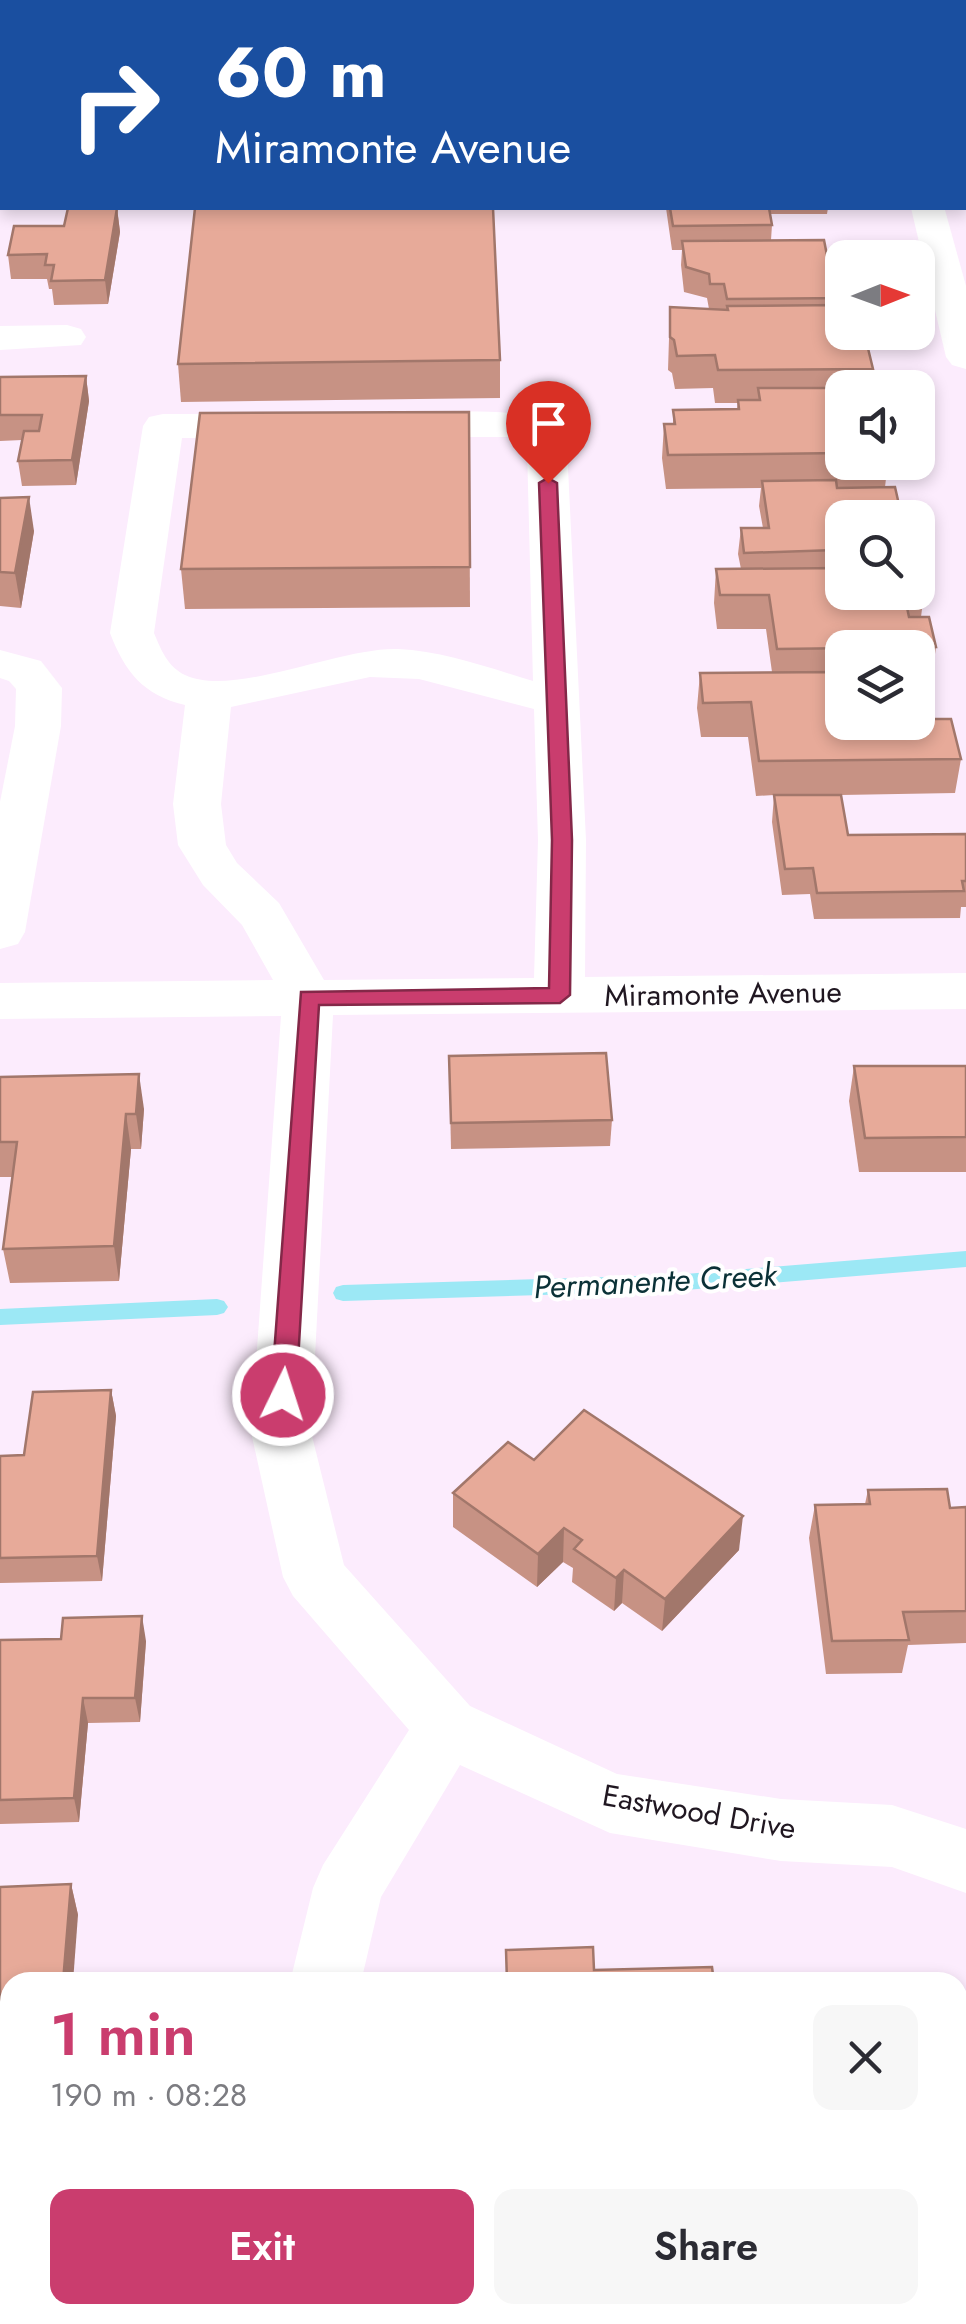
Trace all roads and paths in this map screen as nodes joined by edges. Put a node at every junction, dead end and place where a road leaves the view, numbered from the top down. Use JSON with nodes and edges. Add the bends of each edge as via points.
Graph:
{"nodes":[{"id":1,"x":927,"y":210,"type":"edge"},
{"id":2,"x":66,"y":337,"type":"dead end"},
{"id":3,"x":0,"y":338,"type":"edge"},
{"id":4,"x":966,"y":356,"type":"edge"},
{"id":5,"x":0,"y":664,"type":"edge"},
{"id":6,"x":209,"y":696,"type":"junction"},
{"id":7,"x":556,"y":701,"type":"junction"},
{"id":8,"x":0,"y":932,"type":"edge"},
{"id":9,"x":966,"y":991,"type":"edge"},
{"id":10,"x":560,"y":995,"type":"junction"},
{"id":11,"x":308,"y":997,"type":"junction"},
{"id":12,"x":0,"y":1001,"type":"edge"},
{"id":13,"x":447,"y":1727,"type":"junction"},
{"id":14,"x":966,"y":1861,"type":"edge"},
{"id":15,"x":328,"y":1972,"type":"edge"}],
"edges":[{"from":1,"to":4,"type":"street"},
{"from":2,"to":3,"type":"street"},
{"from":5,"to":8,"type":"street","via":[[25,671],[39,688],[38,726]]},
{"from":6,"to":7,"type":"street","via":[[351,665],[398,662]]},
{"from":6,"to":7,"type":"street","via":[[170,688],[145,664],[132,633],[163,426],[510,425],[532,429],[546,447]]},
{"from":6,"to":11,"type":"street","via":[[196,804],[202,844],[220,874],[261,916]]},
{"from":7,"to":10,"type":"street"},
{"from":9,"to":10,"type":"street","name":"Miramonte Avenue"},
{"from":10,"to":11,"type":"street","name":"Miramonte Avenue"},
{"from":11,"to":12,"type":"street","name":"Miramonte Avenue"},
{"from":11,"to":13,"type":"street","name":"Eastwood Drive","via":[[281,1432],[316,1576]]},
{"from":13,"to":14,"type":"street","name":"Eastwood Drive","via":[[610,1803],[780,1830],[892,1836]]},
{"from":13,"to":15,"type":"street","via":[[348,1888]]}]}
